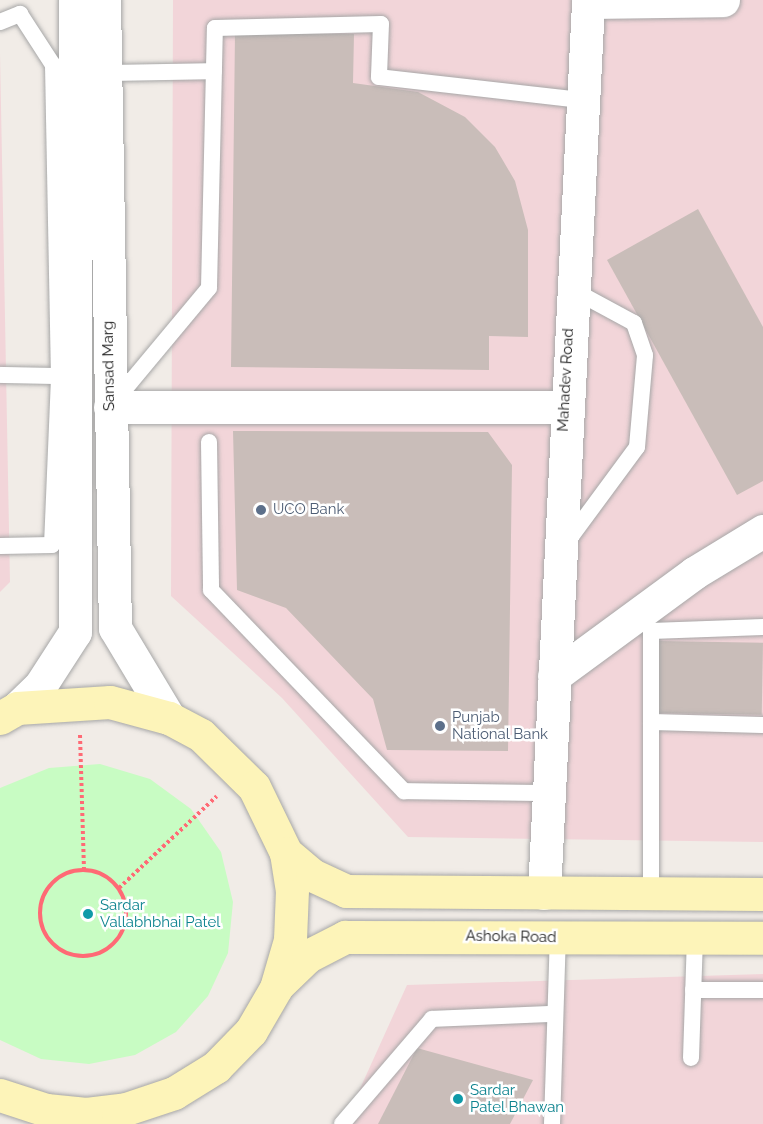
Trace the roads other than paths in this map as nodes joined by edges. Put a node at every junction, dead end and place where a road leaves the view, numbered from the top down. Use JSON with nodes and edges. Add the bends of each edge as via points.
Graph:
{"nodes":[{"id":1,"x":75,"y":0,"type":"edge"},
{"id":2,"x":104,"y":0,"type":"edge"},
{"id":3,"x":723,"y":0,"type":"edge"},
{"id":4,"x":587,"y":1,"type":"edge"},
{"id":5,"x":0,"y":21,"type":"edge"},
{"id":6,"x":214,"y":71,"type":"junction"},
{"id":7,"x":104,"y":73,"type":"junction"},
{"id":8,"x":582,"y":100,"type":"junction"},
{"id":9,"x":571,"y":290,"type":"junction"},
{"id":10,"x":0,"y":375,"type":"edge"},
{"id":11,"x":58,"y":376,"type":"junction"},
{"id":12,"x":110,"y":406,"type":"junction"},
{"id":13,"x":565,"y":407,"type":"junction"},
{"id":14,"x":209,"y":442,"type":"dead end"},
{"id":15,"x":763,"y":531,"type":"edge"},
{"id":16,"x":0,"y":546,"type":"edge"},
{"id":17,"x":559,"y":552,"type":"junction"},
{"id":18,"x":763,"y":627,"type":"edge"},
{"id":19,"x":554,"y":676,"type":"junction"},
{"id":20,"x":8,"y":713,"type":"edge"},
{"id":21,"x":169,"y":718,"type":"junction"},
{"id":22,"x":651,"y":722,"type":"junction"},
{"id":23,"x":763,"y":725,"type":"edge"},
{"id":24,"x":549,"y":793,"type":"junction"},
{"id":25,"x":286,"y":853,"type":"junction"},
{"id":26,"x":544,"y":893,"type":"junction"},
{"id":27,"x":651,"y":893,"type":"junction"},
{"id":28,"x":763,"y":894,"type":"edge"},
{"id":29,"x":558,"y":938,"type":"junction"},
{"id":30,"x":695,"y":938,"type":"junction"},
{"id":31,"x":763,"y":938,"type":"edge"},
{"id":32,"x":276,"y":988,"type":"junction"},
{"id":33,"x":693,"y":990,"type":"junction"},
{"id":34,"x":763,"y":990,"type":"edge"},
{"id":35,"x":553,"y":1014,"type":"junction"},
{"id":36,"x":691,"y":1058,"type":"dead end"},
{"id":37,"x":0,"y":1095,"type":"edge"},
{"id":38,"x":122,"y":1117,"type":"edge"},
{"id":39,"x":342,"y":1124,"type":"edge"},
{"id":40,"x":552,"y":1124,"type":"edge"}],
"edges":[{"from":1,"to":20,"type":"street","via":[[75,632],[47,678]]},
{"from":2,"to":7,"type":"street","name":"Sansad Marg"},
{"from":3,"to":4,"type":"street","name":"Mahadev Road"},
{"from":4,"to":8,"type":"street","name":"Mahadev Road"},
{"from":5,"to":11,"type":"lane","via":[[20,14],[53,65]]},
{"from":6,"to":7,"type":"lane"},
{"from":6,"to":8,"type":"lane","via":[[214,28],[381,24],[378,77]]},
{"from":6,"to":12,"type":"lane","via":[[209,288]]},
{"from":7,"to":12,"type":"street","name":"Sansad Marg"},
{"from":8,"to":9,"type":"street","name":"Mahadev Road"},
{"from":9,"to":13,"type":"street","name":"Mahadev Road"},
{"from":9,"to":17,"type":"lane","via":[[634,323],[645,356],[637,447]]},
{"from":10,"to":11,"type":"lane"},
{"from":11,"to":16,"type":"lane","via":[[52,545]]},
{"from":12,"to":13,"type":"street"},
{"from":12,"to":21,"type":"street","name":"Sansad Marg","via":[[115,628]]},
{"from":13,"to":17,"type":"street","name":"Mahadev Road"},
{"from":14,"to":24,"type":"lane","via":[[211,590],[356,741],[404,790]]},
{"from":15,"to":19,"type":"street","via":[[693,573]]},
{"from":17,"to":19,"type":"street","name":"Mahadev Road"},
{"from":18,"to":22,"type":"lane","via":[[651,631]]},
{"from":19,"to":24,"type":"street","name":"Mahadev Road"},
{"from":20,"to":21,"type":"main road","via":[[110,702]]},
{"from":21,"to":25,"type":"main road","via":[[230,759],[259,795]]},
{"from":22,"to":23,"type":"lane"},
{"from":22,"to":27,"type":"lane"},
{"from":24,"to":26,"type":"street","name":"Mahadev Road"},
{"from":25,"to":26,"type":"main road","via":[[312,875],[346,891]]},
{"from":25,"to":32,"type":"main road","via":[[292,890],[290,940]]},
{"from":26,"to":27,"type":"main road"},
{"from":27,"to":28,"type":"main road"},
{"from":29,"to":30,"type":"main road","name":"Ashoka Road"},
{"from":29,"to":32,"type":"main road","name":"Ashoka Road","via":[[345,937],[308,956]]},
{"from":29,"to":35,"type":"lane"},
{"from":30,"to":31,"type":"main road","name":"Ashoka Road"},
{"from":30,"to":33,"type":"lane"},
{"from":32,"to":38,"type":"main road","via":[[251,1031],[216,1067],[174,1093]]},
{"from":33,"to":34,"type":"lane"},
{"from":33,"to":36,"type":"lane"},
{"from":35,"to":39,"type":"lane","via":[[432,1019]]},
{"from":35,"to":40,"type":"lane"},
{"from":37,"to":38,"type":"main road","via":[[46,1110]]}]}
